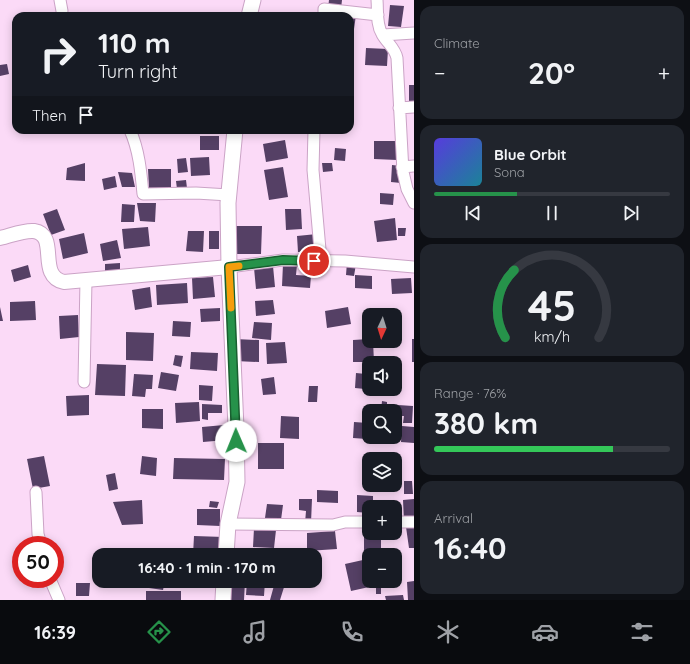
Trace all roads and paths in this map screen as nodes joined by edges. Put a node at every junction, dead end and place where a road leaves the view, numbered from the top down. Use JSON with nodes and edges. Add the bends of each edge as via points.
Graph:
{"nodes":[{"id":1,"x":253,"y":0,"type":"edge"},
{"id":2,"x":377,"y":0,"type":"edge"},
{"id":3,"x":250,"y":12,"type":"edge"},
{"id":4,"x":324,"y":12,"type":"edge"},
{"id":5,"x":351,"y":12,"type":"edge"},
{"id":6,"x":354,"y":12,"type":"edge"},
{"id":7,"x":378,"y":15,"type":"junction"},
{"id":8,"x":414,"y":33,"type":"edge"},
{"id":9,"x":382,"y":35,"type":"junction"},
{"id":10,"x":414,"y":107,"type":"edge"},
{"id":11,"x":399,"y":108,"type":"junction"},
{"id":12,"x":132,"y":134,"type":"edge"},
{"id":13,"x":235,"y":134,"type":"edge"},
{"id":14,"x":314,"y":134,"type":"edge"},
{"id":15,"x":414,"y":166,"type":"edge"},
{"id":16,"x":402,"y":167,"type":"junction"},
{"id":17,"x":229,"y":195,"type":"junction"},
{"id":18,"x":414,"y":203,"type":"edge"},
{"id":19,"x":0,"y":238,"type":"edge"},
{"id":20,"x":321,"y":261,"type":"junction"},
{"id":21,"x":229,"y":267,"type":"junction"},
{"id":22,"x":414,"y":267,"type":"edge"},
{"id":23,"x":86,"y":280,"type":"junction"},
{"id":24,"x":84,"y":382,"type":"dead end"},
{"id":25,"x":36,"y":492,"type":"dead end"},
{"id":26,"x":362,"y":522,"type":"edge"},
{"id":27,"x":402,"y":522,"type":"edge"},
{"id":28,"x":414,"y":522,"type":"edge"},
{"id":29,"x":228,"y":524,"type":"junction"},
{"id":30,"x":39,"y":536,"type":"edge"},
{"id":31,"x":226,"y":548,"type":"edge"},
{"id":32,"x":54,"y":588,"type":"edge"},
{"id":33,"x":224,"y":588,"type":"edge"},
{"id":34,"x":59,"y":600,"type":"edge"},
{"id":35,"x":223,"y":600,"type":"edge"}],
"edges":[{"from":1,"to":3,"type":"main road"},
{"from":2,"to":7,"type":"street"},
{"from":4,"to":5,"type":"street","via":[[324,9]]},
{"from":6,"to":7,"type":"street"},
{"from":7,"to":9,"type":"street"},
{"from":8,"to":9,"type":"street"},
{"from":9,"to":11,"type":"street","via":[[396,54]]},
{"from":10,"to":11,"type":"street"},
{"from":11,"to":16,"type":"street"},
{"from":12,"to":17,"type":"street","via":[[143,194]]},
{"from":13,"to":17,"type":"main road"},
{"from":14,"to":20,"type":"street","via":[[313,170]]},
{"from":15,"to":16,"type":"street"},
{"from":16,"to":18,"type":"street","via":[[404,182]]},
{"from":17,"to":21,"type":"main road"},
{"from":19,"to":23,"type":"street","via":[[27,231],[40,234],[46,241],[53,276],[64,282]]},
{"from":20,"to":21,"type":"street","via":[[283,260]]},
{"from":20,"to":22,"type":"street"},
{"from":21,"to":23,"type":"street"},
{"from":21,"to":29,"type":"main road","via":[[237,482]]},
{"from":23,"to":24,"type":"street"},
{"from":25,"to":30,"type":"street"},
{"from":26,"to":29,"type":"street","via":[[333,525]]},
{"from":27,"to":28,"type":"street"},
{"from":29,"to":31,"type":"main road"},
{"from":32,"to":34,"type":"street"},
{"from":33,"to":35,"type":"main road"}]}
